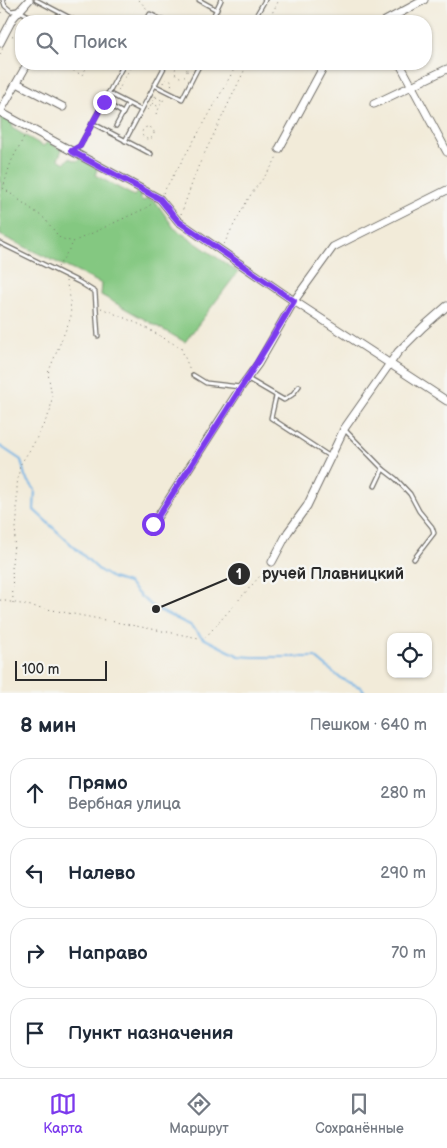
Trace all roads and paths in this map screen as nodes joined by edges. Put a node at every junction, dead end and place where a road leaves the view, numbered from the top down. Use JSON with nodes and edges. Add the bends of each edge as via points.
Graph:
{"nodes":[{"id":1,"x":2,"y":0,"type":"edge"},
{"id":2,"x":29,"y":0,"type":"edge"},
{"id":3,"x":36,"y":0,"type":"edge"},
{"id":4,"x":139,"y":0,"type":"edge"},
{"id":5,"x":199,"y":0,"type":"edge"},
{"id":6,"x":221,"y":0,"type":"edge"},
{"id":7,"x":265,"y":0,"type":"edge"},
{"id":8,"x":279,"y":0,"type":"edge"},
{"id":9,"x":424,"y":0,"type":"edge"},
{"id":10,"x":0,"y":8,"type":"edge"},
{"id":11,"x":18,"y":10,"type":"junction"},
{"id":12,"x":216,"y":10,"type":"junction"},
{"id":13,"x":150,"y":14,"type":"edge"},
{"id":14,"x":0,"y":15,"type":"edge"},
{"id":15,"x":27,"y":15,"type":"edge"},
{"id":16,"x":65,"y":15,"type":"edge"},
{"id":17,"x":214,"y":15,"type":"edge"},
{"id":18,"x":256,"y":15,"type":"edge"},
{"id":19,"x":271,"y":15,"type":"edge"},
{"id":20,"x":397,"y":15,"type":"edge"},
{"id":21,"x":15,"y":34,"type":"edge"},
{"id":22,"x":9,"y":37,"type":"dead end"},
{"id":23,"x":0,"y":43,"type":"edge"},
{"id":24,"x":447,"y":69,"type":"edge"},
{"id":25,"x":24,"y":70,"type":"edge"},
{"id":26,"x":71,"y":70,"type":"edge"},
{"id":27,"x":86,"y":70,"type":"edge"},
{"id":28,"x":121,"y":70,"type":"edge"},
{"id":29,"x":129,"y":70,"type":"edge"},
{"id":30,"x":163,"y":70,"type":"edge"},
{"id":31,"x":176,"y":70,"type":"edge"},
{"id":32,"x":197,"y":70,"type":"edge"},
{"id":33,"x":234,"y":70,"type":"edge"},
{"id":34,"x":244,"y":70,"type":"edge"},
{"id":35,"x":322,"y":70,"type":"edge"},
{"id":36,"x":403,"y":70,"type":"edge"},
{"id":37,"x":187,"y":73,"type":"edge"},
{"id":38,"x":17,"y":83,"type":"junction"},
{"id":39,"x":154,"y":85,"type":"junction"},
{"id":40,"x":412,"y":86,"type":"junction"},
{"id":41,"x":108,"y":93,"type":"junction"},
{"id":42,"x":115,"y":96,"type":"junction"},
{"id":43,"x":155,"y":97,"type":"dead end"},
{"id":44,"x":163,"y":101,"type":"dead end"},
{"id":45,"x":104,"y":102,"type":"junction"},
{"id":46,"x":152,"y":103,"type":"dead end"},
{"id":47,"x":128,"y":104,"type":"junction"},
{"id":48,"x":374,"y":104,"type":"dead end"},
{"id":49,"x":63,"y":107,"type":"dead end"},
{"id":50,"x":159,"y":107,"type":"dead end"},
{"id":51,"x":141,"y":110,"type":"junction"},
{"id":52,"x":0,"y":112,"type":"edge"},
{"id":53,"x":123,"y":113,"type":"junction"},
{"id":54,"x":92,"y":123,"type":"junction"},
{"id":55,"x":116,"y":126,"type":"dead end"},
{"id":56,"x":28,"y":128,"type":"junction"},
{"id":57,"x":146,"y":138,"type":"junction"},
{"id":58,"x":125,"y":141,"type":"junction"},
{"id":59,"x":140,"y":149,"type":"junction"},
{"id":60,"x":279,"y":149,"type":"joint"},
{"id":61,"x":71,"y":151,"type":"junction"},
{"id":62,"x":447,"y":152,"type":"edge"},
{"id":63,"x":151,"y":154,"type":"dead end"},
{"id":64,"x":447,"y":190,"type":"edge"},
{"id":65,"x":160,"y":199,"type":"junction"},
{"id":66,"x":178,"y":221,"type":"junction"},
{"id":67,"x":74,"y":242,"type":"junction"},
{"id":68,"x":0,"y":243,"type":"edge"},
{"id":69,"x":221,"y":249,"type":"junction"},
{"id":70,"x":56,"y":270,"type":"junction"},
{"id":71,"x":65,"y":275,"type":"junction"},
{"id":72,"x":294,"y":301,"type":"junction"},
{"id":73,"x":96,"y":306,"type":"junction"},
{"id":74,"x":447,"y":306,"type":"edge"},
{"id":75,"x":98,"y":336,"type":"dead end"},
{"id":76,"x":390,"y":364,"type":"junction"},
{"id":77,"x":193,"y":375,"type":"joint"},
{"id":78,"x":247,"y":379,"type":"junction"},
{"id":79,"x":299,"y":386,"type":"dead end"},
{"id":80,"x":241,"y":387,"type":"junction"},
{"id":81,"x":276,"y":396,"type":"junction"},
{"id":82,"x":447,"y":401,"type":"edge"},
{"id":83,"x":344,"y":429,"type":"junction"},
{"id":84,"x":330,"y":456,"type":"junction"},
{"id":85,"x":382,"y":469,"type":"junction"},
{"id":86,"x":375,"y":486,"type":"dead end"},
{"id":87,"x":153,"y":524,"type":"dead end"},
{"id":88,"x":414,"y":559,"type":"dead end"},
{"id":89,"x":272,"y":562,"type":"joint"},
{"id":90,"x":0,"y":600,"type":"edge"},
{"id":91,"x":13,"y":603,"type":"junction"}],
"edges":[{"from":1,"to":11,"type":"lane","via":[[11,11]]},
{"from":2,"to":11,"type":"street"},
{"from":3,"to":16,"type":"lane"},
{"from":4,"to":13,"type":"path"},
{"from":5,"to":12,"type":"lane"},
{"from":6,"to":12,"type":"lane"},
{"from":7,"to":18,"type":"lane"},
{"from":8,"to":19,"type":"path"},
{"from":9,"to":20,"type":"street"},
{"from":10,"to":14,"type":"path"},
{"from":11,"to":15,"type":"lane"},
{"from":11,"to":23,"type":"street"},
{"from":12,"to":17,"type":"lane"},
{"from":21,"to":22,"type":"path"},
{"from":24,"to":40,"type":"street"},
{"from":25,"to":38,"type":"street"},
{"from":26,"to":27,"type":"path","via":[[82,76]]},
{"from":28,"to":41,"type":"lane"},
{"from":29,"to":42,"type":"path"},
{"from":30,"to":39,"type":"lane"},
{"from":31,"to":37,"type":"path","via":[[179,76],[184,77]]},
{"from":32,"to":39,"type":"lane","via":[[182,99]]},
{"from":33,"to":65,"type":"path"},
{"from":34,"to":66,"type":"path","via":[[198,166]]},
{"from":35,"to":60,"type":"street"},
{"from":36,"to":40,"type":"street"},
{"from":38,"to":49,"type":"street"},
{"from":38,"to":52,"type":"street"},
{"from":39,"to":51,"type":"lane"},
{"from":40,"to":48,"type":"street"},
{"from":40,"to":62,"type":"street"},
{"from":41,"to":42,"type":"lane"},
{"from":41,"to":45,"type":"lane"},
{"from":42,"to":47,"type":"lane"},
{"from":43,"to":44,"type":"path"},
{"from":45,"to":53,"type":"lane"},
{"from":45,"to":54,"type":"lane"},
{"from":46,"to":50,"type":"path"},
{"from":47,"to":51,"type":"lane"},
{"from":47,"to":53,"type":"lane"},
{"from":51,"to":58,"type":"lane"},
{"from":52,"to":56,"type":"street"},
{"from":53,"to":55,"type":"lane"},
{"from":54,"to":58,"type":"lane"},
{"from":54,"to":61,"type":"lane","via":[[80,146]]},
{"from":56,"to":61,"type":"street"},
{"from":56,"to":67,"type":"path","via":[[11,162],[4,188],[45,219],[60,238]]},
{"from":57,"to":57,"type":"path","via":[[154,136],[151,127],[143,130],[142,135]]},
{"from":57,"to":59,"type":"path"},
{"from":58,"to":59,"type":"lane"},
{"from":59,"to":63,"type":"lane"},
{"from":60,"to":69,"type":"path","via":[[277,158],[258,184]]},
{"from":61,"to":65,"type":"street"},
{"from":64,"to":72,"type":"street","via":[[333,247]]},
{"from":65,"to":66,"type":"street"},
{"from":65,"to":67,"type":"path"},
{"from":66,"to":69,"type":"street"},
{"from":67,"to":70,"type":"path"},
{"from":68,"to":70,"type":"lane"},
{"from":69,"to":72,"type":"street"},
{"from":70,"to":71,"type":"lane"},
{"from":71,"to":73,"type":"lane","via":[[95,292]]},
{"from":71,"to":91,"type":"path","via":[[71,317],[48,373],[52,397],[50,412],[20,465],[12,563]]},
{"from":72,"to":76,"type":"street"},
{"from":72,"to":78,"type":"street"},
{"from":73,"to":75,"type":"lane"},
{"from":73,"to":77,"type":"path","via":[[141,325],[181,348]]},
{"from":74,"to":76,"type":"street","via":[[398,352]]},
{"from":76,"to":82,"type":"street"},
{"from":76,"to":83,"type":"street"},
{"from":77,"to":80,"type":"lane","via":[[206,383]]},
{"from":78,"to":80,"type":"street"},
{"from":78,"to":81,"type":"lane"},
{"from":79,"to":81,"type":"lane","via":[[288,399]]},
{"from":80,"to":87,"type":"street"},
{"from":81,"to":84,"type":"lane","via":[[271,418]]},
{"from":83,"to":84,"type":"street"},
{"from":83,"to":85,"type":"lane"},
{"from":84,"to":89,"type":"street","via":[[307,506]]},
{"from":85,"to":86,"type":"lane"},
{"from":85,"to":88,"type":"lane","via":[[410,494],[432,527],[434,533]]},
{"from":89,"to":91,"type":"path","via":[[204,639]]},
{"from":90,"to":91,"type":"path"}]}
